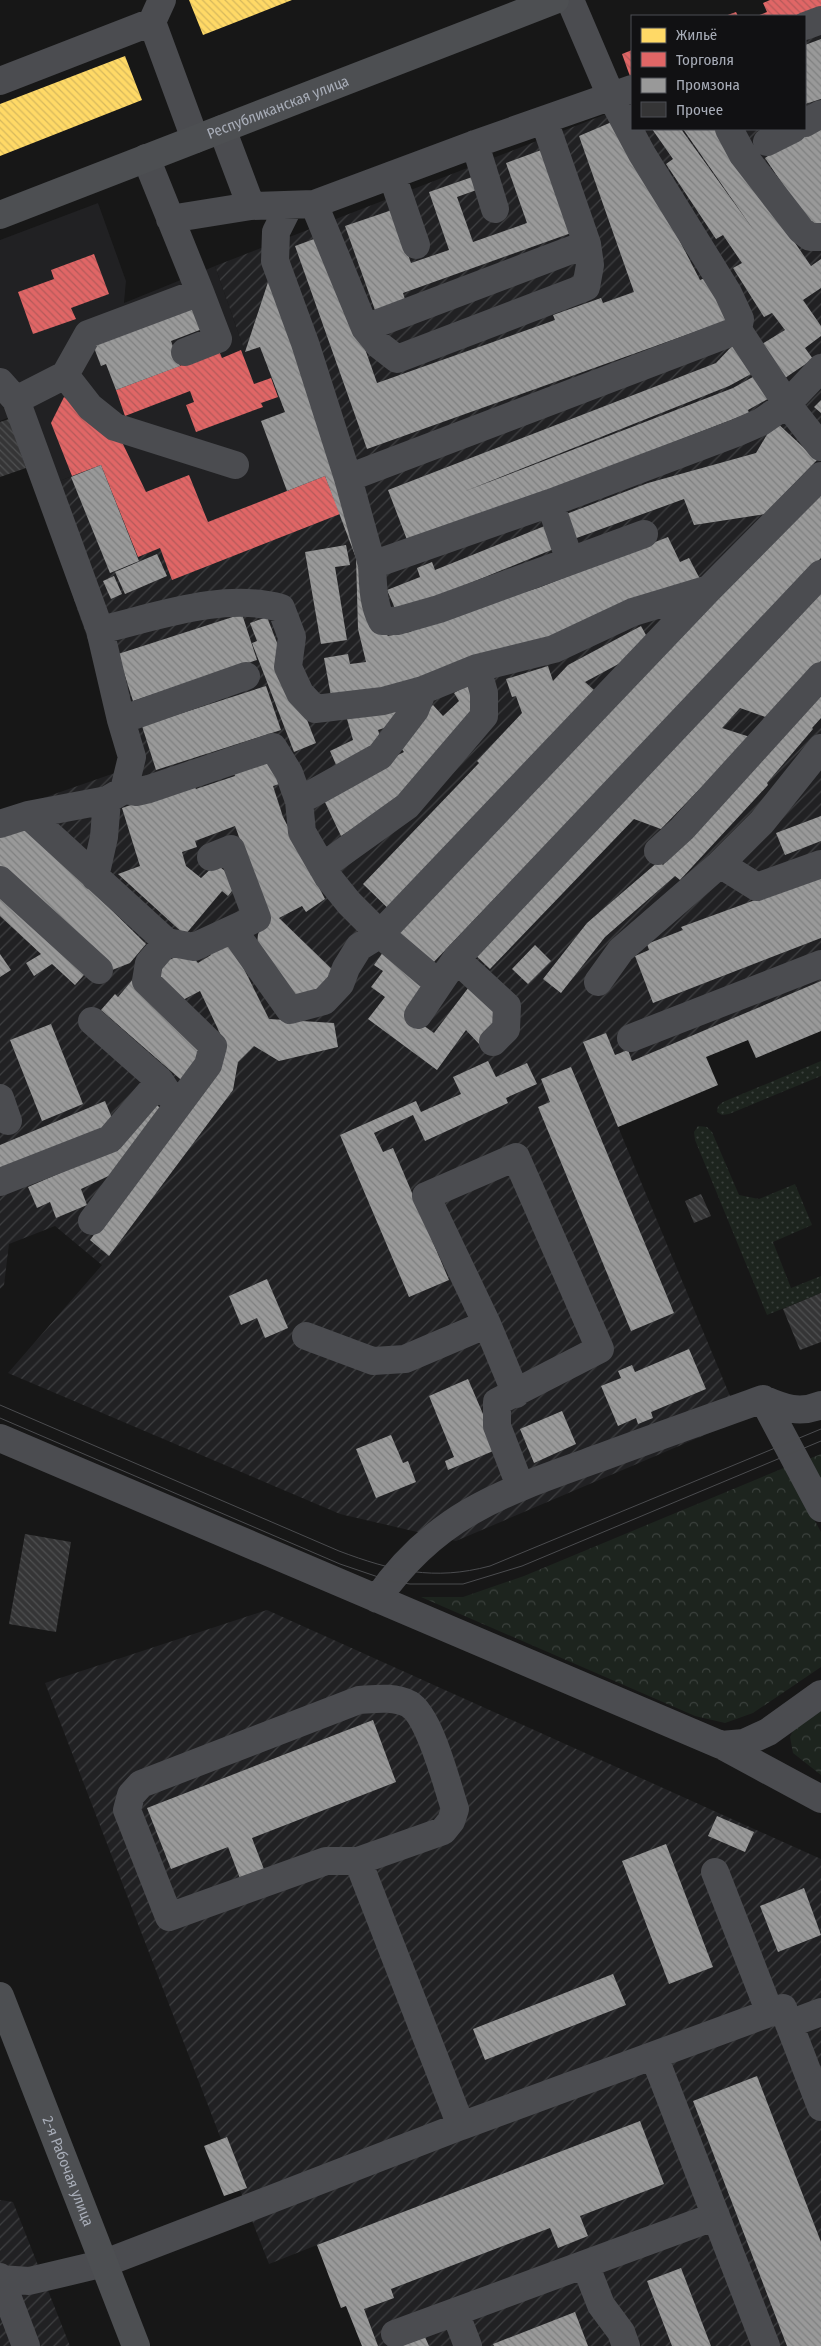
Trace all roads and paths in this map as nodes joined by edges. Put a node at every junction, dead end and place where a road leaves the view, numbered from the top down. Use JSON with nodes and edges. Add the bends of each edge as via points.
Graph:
{"nodes":[{"id":1,"x":555,"y":0,"type":"edge"},
{"id":2,"x":570,"y":0,"type":"edge"},
{"id":3,"x":157,"y":11,"type":"edge"},
{"id":4,"x":821,"y":20,"type":"edge"},
{"id":5,"x":806,"y":26,"type":"edge"},
{"id":6,"x":0,"y":81,"type":"edge"},
{"id":7,"x":622,"y":92,"type":"edge"},
{"id":8,"x":821,"y":114,"type":"edge"},
{"id":9,"x":544,"y":120,"type":"junction"},
{"id":10,"x":631,"y":120,"type":"edge"},
{"id":11,"x":806,"y":122,"type":"edge"},
{"id":12,"x":222,"y":129,"type":"junction"},
{"id":13,"x":634,"y":130,"type":"edge"},
{"id":14,"x":730,"y":130,"type":"edge"},
{"id":15,"x":791,"y":130,"type":"edge"},
{"id":16,"x":195,"y":139,"type":"junction"},
{"id":17,"x":767,"y":142,"type":"dead end"},
{"id":18,"x":475,"y":144,"type":"junction"},
{"id":19,"x":146,"y":158,"type":"junction"},
{"id":20,"x":392,"y":175,"type":"junction"},
{"id":21,"x":301,"y":205,"type":"junction"},
{"id":22,"x":251,"y":206,"type":"junction"},
{"id":23,"x":495,"y":209,"type":"dead end"},
{"id":24,"x":0,"y":215,"type":"edge"},
{"id":25,"x":170,"y":219,"type":"junction"},
{"id":26,"x":821,"y":237,"type":"edge"},
{"id":27,"x":587,"y":244,"type":"junction"},
{"id":28,"x":416,"y":245,"type":"dead end"},
{"id":29,"x":200,"y":292,"type":"junction"},
{"id":30,"x":365,"y":328,"type":"junction"},
{"id":31,"x":738,"y":330,"type":"junction"},
{"id":32,"x":185,"y":352,"type":"dead end"},
{"id":33,"x":821,"y":368,"type":"edge"},
{"id":34,"x":65,"y":375,"type":"junction"},
{"id":35,"x":8,"y":391,"type":"edge"},
{"id":36,"x":787,"y":404,"type":"junction"},
{"id":37,"x":821,"y":447,"type":"edge"},
{"id":38,"x":234,"y":465,"type":"dead end"},
{"id":39,"x":821,"y":476,"type":"edge"},
{"id":40,"x":348,"y":478,"type":"junction"},
{"id":41,"x":550,"y":503,"type":"junction"},
{"id":42,"x":644,"y":534,"type":"dead end"},
{"id":43,"x":570,"y":560,"type":"junction"},
{"id":44,"x":372,"y":566,"type":"junction"},
{"id":45,"x":821,"y":574,"type":"edge"},
{"id":46,"x":708,"y":590,"type":"junction"},
{"id":47,"x":100,"y":630,"type":"junction"},
{"id":48,"x":476,"y":668,"type":"junction"},
{"id":49,"x":246,"y":676,"type":"dead end"},
{"id":50,"x":821,"y":676,"type":"edge"},
{"id":51,"x":423,"y":690,"type":"junction"},
{"id":52,"x":121,"y":720,"type":"junction"},
{"id":53,"x":821,"y":748,"type":"edge"},
{"id":54,"x":115,"y":795,"type":"junction"},
{"id":55,"x":299,"y":801,"type":"junction"},
{"id":56,"x":28,"y":815,"type":"junction"},
{"id":57,"x":0,"y":824,"type":"edge"},
{"id":58,"x":658,"y":851,"type":"dead end"},
{"id":59,"x":211,"y":857,"type":"dead end"},
{"id":60,"x":720,"y":864,"type":"junction"},
{"id":61,"x":821,"y":864,"type":"edge"},
{"id":62,"x":322,"y":867,"type":"junction"},
{"id":63,"x":95,"y":876,"type":"junction"},
{"id":64,"x":0,"y":880,"type":"edge"},
{"id":65,"x":233,"y":930,"type":"junction"},
{"id":66,"x":380,"y":934,"type":"junction"},
{"id":67,"x":167,"y":942,"type":"junction"},
{"id":68,"x":456,"y":959,"type":"junction"},
{"id":69,"x":821,"y":964,"type":"edge"},
{"id":70,"x":99,"y":970,"type":"dead end"},
{"id":71,"x":598,"y":982,"type":"dead end"},
{"id":72,"x":439,"y":984,"type":"junction"},
{"id":73,"x":418,"y":1016,"type":"dead end"},
{"id":74,"x":92,"y":1021,"type":"dead end"},
{"id":75,"x":632,"y":1038,"type":"dead end"},
{"id":76,"x":493,"y":1042,"type":"dead end"},
{"id":77,"x":160,"y":1081,"type":"junction"},
{"id":78,"x":178,"y":1106,"type":"junction"},
{"id":79,"x":0,"y":1182,"type":"edge"},
{"id":80,"x":92,"y":1220,"type":"dead end"},
{"id":81,"x":487,"y":1324,"type":"junction"},
{"id":82,"x":306,"y":1336,"type":"dead end"},
{"id":83,"x":516,"y":1394,"type":"junction"},
{"id":84,"x":763,"y":1399,"type":"junction"},
{"id":85,"x":821,"y":1405,"type":"edge"},
{"id":86,"x":0,"y":1438,"type":"edge"},
{"id":87,"x":520,"y":1486,"type":"junction"},
{"id":88,"x":821,"y":1508,"type":"edge"},
{"id":89,"x":377,"y":1599,"type":"junction"},
{"id":90,"x":821,"y":1694,"type":"edge"},
{"id":91,"x":721,"y":1745,"type":"junction"},
{"id":92,"x":821,"y":1798,"type":"edge"},
{"id":93,"x":358,"y":1862,"type":"junction"},
{"id":94,"x":716,"y":1872,"type":"dead end"},
{"id":95,"x":0,"y":1996,"type":"edge"},
{"id":96,"x":821,"y":2012,"type":"edge"},
{"id":97,"x":779,"y":2019,"type":"junction"},
{"id":98,"x":654,"y":2056,"type":"junction"},
{"id":99,"x":821,"y":2107,"type":"edge"},
{"id":100,"x":461,"y":2126,"type":"junction"},
{"id":101,"x":716,"y":2216,"type":"junction"},
{"id":102,"x":104,"y":2263,"type":"junction"},
{"id":103,"x":585,"y":2264,"type":"junction"},
{"id":104,"x":0,"y":2279,"type":"edge"},
{"id":105,"x":455,"y":2312,"type":"junction"},
{"id":106,"x":396,"y":2334,"type":"dead end"},
{"id":107,"x":26,"y":2346,"type":"edge"},
{"id":108,"x":136,"y":2346,"type":"edge"},
{"id":109,"x":468,"y":2346,"type":"edge"},
{"id":110,"x":626,"y":2346,"type":"edge"},
{"id":111,"x":766,"y":2346,"type":"edge"}],
"edges":[{"from":1,"to":12,"type":"main road","name":"Республиканская улица"},
{"from":2,"to":7,"type":"street"},
{"from":3,"to":6,"type":"street"},
{"from":3,"to":16,"type":"street"},
{"from":4,"to":5,"type":"street"},
{"from":7,"to":9,"type":"street"},
{"from":7,"to":10,"type":"street"},
{"from":8,"to":11,"type":"street"},
{"from":9,"to":18,"type":"street"},
{"from":9,"to":27,"type":"street"},
{"from":12,"to":16,"type":"main road","name":"Республиканская улица"},
{"from":12,"to":22,"type":"street"},
{"from":13,"to":31,"type":"street","via":[[642,154],[728,293],[740,319]]},
{"from":14,"to":26,"type":"street","via":[[743,155],[801,230],[810,237]]},
{"from":15,"to":17,"type":"street"},
{"from":16,"to":19,"type":"main road","name":"Республиканская улица"},
{"from":18,"to":20,"type":"street"},
{"from":18,"to":23,"type":"street"},
{"from":19,"to":24,"type":"main road","name":"Республиканская улица"},
{"from":19,"to":25,"type":"street"},
{"from":20,"to":21,"type":"street"},
{"from":20,"to":28,"type":"street"},
{"from":21,"to":22,"type":"street"},
{"from":21,"to":30,"type":"street"},
{"from":21,"to":40,"type":"street","via":[[276,232],[275,261],[305,342]]},
{"from":22,"to":25,"type":"street"},
{"from":25,"to":29,"type":"street"},
{"from":27,"to":30,"type":"street"},
{"from":27,"to":30,"type":"street","via":[[590,265],[586,287],[397,358],[379,345]]},
{"from":29,"to":32,"type":"street","via":[[218,339]]},
{"from":29,"to":34,"type":"street","via":[[88,334]]},
{"from":31,"to":36,"type":"street"},
{"from":31,"to":40,"type":"street"},
{"from":33,"to":36,"type":"street"},
{"from":34,"to":35,"type":"street"},
{"from":34,"to":38,"type":"street","via":[[90,407],[115,427]]},
{"from":35,"to":47,"type":"street"},
{"from":36,"to":37,"type":"street"},
{"from":36,"to":41,"type":"street","via":[[761,422],[736,433]]},
{"from":39,"to":46,"type":"street"},
{"from":40,"to":44,"type":"street"},
{"from":41,"to":43,"type":"street"},
{"from":41,"to":44,"type":"street"},
{"from":42,"to":43,"type":"street"},
{"from":43,"to":44,"type":"street","via":[[439,609],[396,621],[382,621],[377,612]]},
{"from":45,"to":68,"type":"street"},
{"from":46,"to":48,"type":"street","via":[[632,612],[554,649]]},
{"from":46,"to":66,"type":"street"},
{"from":47,"to":51,"type":"street","via":[[218,603],[272,605],[281,608],[292,637],[288,667],[300,693],[315,709],[383,701]]},
{"from":47,"to":52,"type":"street"},
{"from":48,"to":51,"type":"street"},
{"from":48,"to":62,"type":"street","via":[[484,693],[484,716],[407,806]]},
{"from":49,"to":52,"type":"street"},
{"from":50,"to":58,"type":"street","via":[[682,830]]},
{"from":51,"to":55,"type":"street","via":[[415,710],[380,756]]},
{"from":52,"to":54,"type":"street","via":[[132,757]]},
{"from":53,"to":60,"type":"street","via":[[762,822]]},
{"from":54,"to":55,"type":"street","via":[[148,789],[273,747],[289,773]]},
{"from":54,"to":56,"type":"street"},
{"from":54,"to":63,"type":"street"},
{"from":55,"to":62,"type":"street","via":[[302,832]]},
{"from":56,"to":57,"type":"street"},
{"from":56,"to":63,"type":"street"},
{"from":59,"to":65,"type":"street","via":[[231,850],[257,918]]},
{"from":60,"to":61,"type":"street","via":[[757,887]]},
{"from":60,"to":71,"type":"street","via":[[621,950]]},
{"from":62,"to":66,"type":"street","via":[[349,903]]},
{"from":63,"to":67,"type":"street"},
{"from":64,"to":70,"type":"street"},
{"from":65,"to":66,"type":"street","via":[[290,1010],[324,1001],[340,984],[359,947]]},
{"from":65,"to":67,"type":"street","via":[[194,947]]},
{"from":66,"to":72,"type":"street"},
{"from":67,"to":78,"type":"street","via":[[149,963],[146,981],[213,1046],[208,1065]]},
{"from":68,"to":72,"type":"street"},
{"from":68,"to":76,"type":"street","via":[[507,1006],[506,1029]]},
{"from":69,"to":75,"type":"street"},
{"from":72,"to":73,"type":"street"},
{"from":74,"to":77,"type":"street"},
{"from":77,"to":78,"type":"street"},
{"from":77,"to":79,"type":"street","via":[[110,1139]]},
{"from":78,"to":80,"type":"street"},
{"from":81,"to":82,"type":"street","via":[[405,1359],[381,1361],[373,1361]]},
{"from":81,"to":83,"type":"street"},
{"from":81,"to":83,"type":"street","via":[[426,1196],[516,1157],[600,1349]]},
{"from":83,"to":87,"type":"street","via":[[497,1402],[497,1426]]},
{"from":84,"to":85,"type":"street","via":[[795,1410]]},
{"from":84,"to":87,"type":"street"},
{"from":84,"to":88,"type":"street"},
{"from":86,"to":89,"type":"street"},
{"from":87,"to":89,"type":"street","via":[[445,1526],[398,1570]]},
{"from":89,"to":91,"type":"street"},
{"from":90,"to":91,"type":"street","via":[[768,1732],[744,1743]]},
{"from":91,"to":92,"type":"street"},
{"from":93,"to":93,"type":"street","via":[[443,1831],[455,1809],[425,1721],[409,1704],[387,1698],[359,1700],[141,1784],[131,1795],[127,1810],[169,1917],[326,1861]]},
{"from":93,"to":100,"type":"street"},
{"from":94,"to":97,"type":"street"},
{"from":95,"to":102,"type":"main road","name":"2-я Рабочая улица"},
{"from":96,"to":97,"type":"street"},
{"from":97,"to":98,"type":"street"},
{"from":97,"to":99,"type":"street"},
{"from":98,"to":100,"type":"street"},
{"from":98,"to":101,"type":"street"},
{"from":100,"to":102,"type":"street"},
{"from":101,"to":103,"type":"street"},
{"from":101,"to":111,"type":"street"},
{"from":102,"to":104,"type":"street","via":[[29,2281]]},
{"from":102,"to":108,"type":"main road","name":"2-я Рабочая улица"},
{"from":103,"to":105,"type":"street"},
{"from":103,"to":110,"type":"street","via":[[601,2305],[621,2332]]},
{"from":104,"to":107,"type":"street"},
{"from":105,"to":106,"type":"street"},
{"from":105,"to":109,"type":"street"}]}
